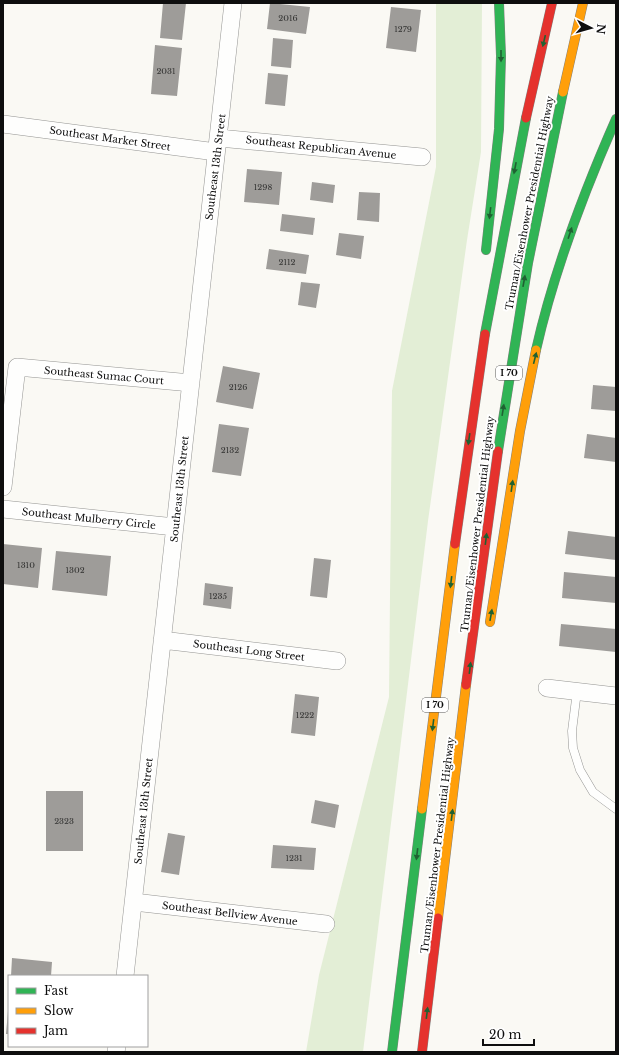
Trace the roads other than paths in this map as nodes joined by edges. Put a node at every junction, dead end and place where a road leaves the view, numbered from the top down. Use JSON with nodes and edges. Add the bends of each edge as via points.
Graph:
{"nodes":[{"id":1,"x":234,"y":3,"type":"edge"},
{"id":2,"x":499,"y":3,"type":"edge"},
{"id":3,"x":552,"y":3,"type":"edge"},
{"id":4,"x":583,"y":3,"type":"edge"},
{"id":5,"x":616,"y":119,"type":"edge"},
{"id":6,"x":3,"y":124,"type":"edge"},
{"id":7,"x":218,"y":145,"type":"junction"},
{"id":8,"x":422,"y":157,"type":"dead end"},
{"id":9,"x":486,"y":256,"type":"dead end"},
{"id":10,"x":484,"y":288,"type":"dead end"},
{"id":11,"x":480,"y":359,"type":"junction"},
{"id":12,"x":191,"y":383,"type":"junction"},
{"id":13,"x":3,"y":487,"type":"edge"},
{"id":14,"x":3,"y":509,"type":"edge"},
{"id":15,"x":175,"y":527,"type":"junction"},
{"id":16,"x":487,"y":634,"type":"dead end"},
{"id":17,"x":162,"y":640,"type":"junction"},
{"id":18,"x":337,"y":661,"type":"dead end"},
{"id":19,"x":476,"y":680,"type":"dead end"},
{"id":20,"x":548,"y":688,"type":"dead end"},
{"id":21,"x":577,"y":691,"type":"junction"},
{"id":22,"x":616,"y":696,"type":"edge"},
{"id":23,"x":460,"y":748,"type":"junction"},
{"id":24,"x":616,"y":808,"type":"edge"},
{"id":25,"x":134,"y":902,"type":"junction"},
{"id":26,"x":326,"y":924,"type":"dead end"},
{"id":27,"x":125,"y":975,"type":"edge"},
{"id":28,"x":392,"y":1052,"type":"edge"},
{"id":29,"x":422,"y":1052,"type":"edge"}],
"edges":[{"from":1,"to":7,"type":"street","name":"Southeast 13th Street"},
{"from":2,"to":9,"type":"highway","one_way":true,"via":[[499,129]]},
{"from":3,"to":11,"type":"highway","name":"Truman/Eisenhower Presidential Highway","number":"I 70","one_way":true,"via":[[517,158]]},
{"from":23,"to":4,"type":"highway","name":"Truman/Eisenhower Presidential Highway","number":"I 70","one_way":true,"via":[[497,447],[515,330],[533,229]]},
{"from":16,"to":5,"type":"highway","one_way":true,"via":[[534,360],[573,221]]},
{"from":6,"to":7,"type":"street","name":"Southeast Market Street"},
{"from":7,"to":8,"type":"street","name":"Southeast Republican Avenue"},
{"from":7,"to":12,"type":"street","name":"Southeast 13th Street"},
{"from":10,"to":11,"type":"highway"},
{"from":11,"to":28,"type":"highway","name":"Truman/Eisenhower Presidential Highway","number":"I 70","one_way":true},
{"from":12,"to":13,"type":"street","name":"Southeast Sumac Court","via":[[17,367]]},
{"from":12,"to":15,"type":"street","name":"Southeast 13th Street"},
{"from":14,"to":15,"type":"street","name":"Southeast Mulberry Circle"},
{"from":15,"to":17,"type":"street","name":"Southeast 13th Street"},
{"from":17,"to":18,"type":"street","name":"Southeast Long Street"},
{"from":17,"to":25,"type":"street","name":"Southeast 13th Street"},
{"from":19,"to":23,"type":"highway"},
{"from":20,"to":21,"type":"street"},
{"from":21,"to":22,"type":"street"},
{"from":21,"to":24,"type":"lane","via":[[572,731],[573,748],[580,770],[592,792]]},
{"from":29,"to":23,"type":"highway","name":"Truman/Eisenhower Presidential Highway","number":"I 70","one_way":true},
{"from":25,"to":26,"type":"street","name":"Southeast Bellview Avenue"},
{"from":25,"to":27,"type":"street","name":"Southeast 13th Street"}]}
